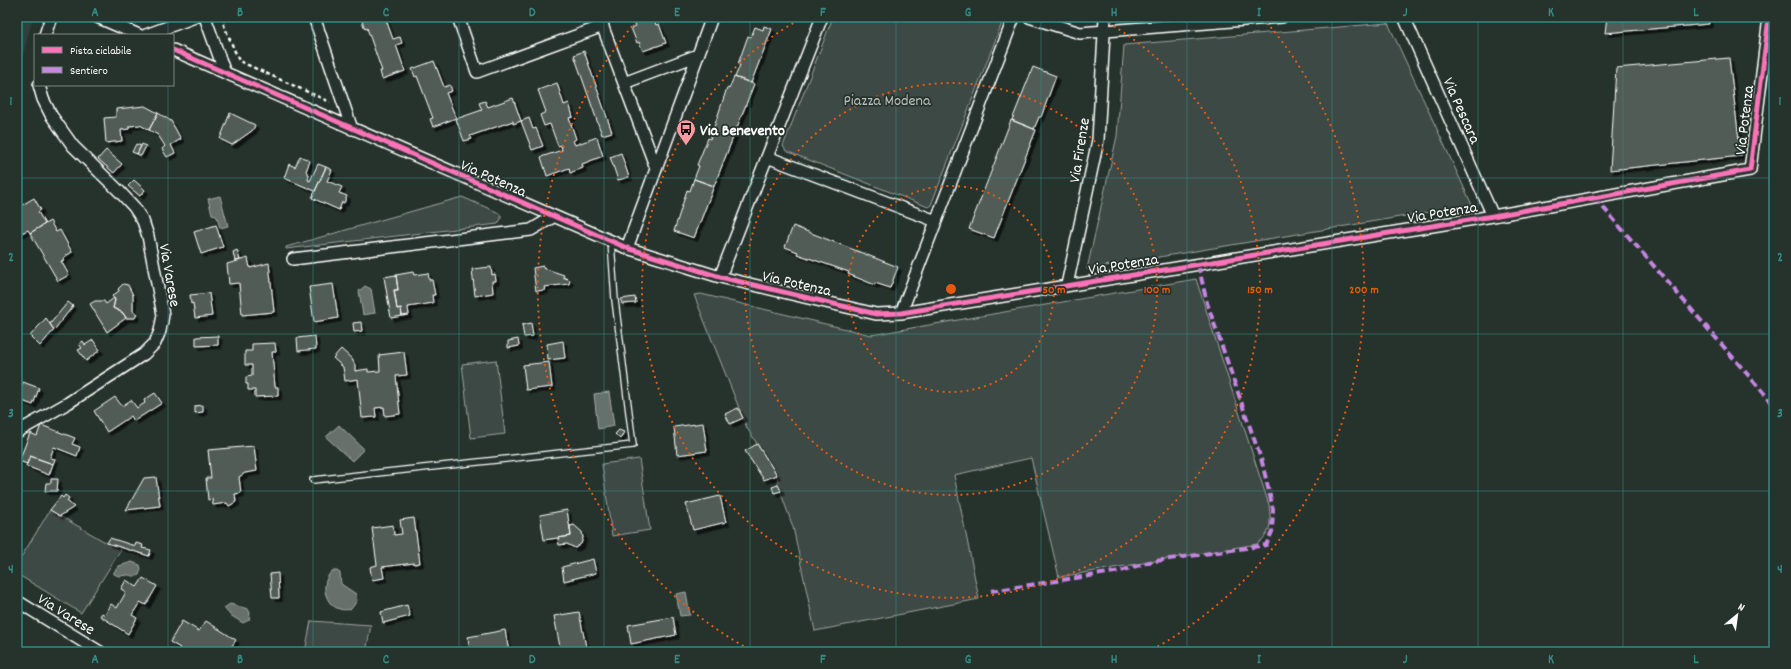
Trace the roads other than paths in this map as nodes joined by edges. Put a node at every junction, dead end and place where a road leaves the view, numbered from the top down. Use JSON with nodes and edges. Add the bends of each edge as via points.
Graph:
{"nodes":[{"id":1,"x":51,"y":17,"type":"edge"},
{"id":2,"x":97,"y":17,"type":"edge"},
{"id":3,"x":195,"y":17,"type":"edge"},
{"id":4,"x":206,"y":17,"type":"edge"},
{"id":5,"x":314,"y":17,"type":"edge"},
{"id":6,"x":458,"y":17,"type":"edge"},
{"id":7,"x":712,"y":17,"type":"edge"},
{"id":8,"x":822,"y":17,"type":"edge"},
{"id":9,"x":1014,"y":17,"type":"edge"},
{"id":10,"x":1029,"y":17,"type":"edge"},
{"id":11,"x":1105,"y":17,"type":"edge"},
{"id":12,"x":1282,"y":17,"type":"edge"},
{"id":13,"x":1404,"y":17,"type":"edge"},
{"id":14,"x":1769,"y":17,"type":"edge"},
{"id":15,"x":601,"y":22,"type":"edge"},
{"id":16,"x":1105,"y":32,"type":"junction"},
{"id":17,"x":45,"y":34,"type":"edge"},
{"id":18,"x":137,"y":34,"type":"edge"},
{"id":19,"x":149,"y":34,"type":"edge"},
{"id":20,"x":174,"y":50,"type":"edge"},
{"id":21,"x":698,"y":55,"type":"junction"},
{"id":22,"x":225,"y":73,"type":"junction"},
{"id":23,"x":624,"y":83,"type":"junction"},
{"id":24,"x":39,"y":86,"type":"edge"},
{"id":25,"x":352,"y":129,"type":"junction"},
{"id":26,"x":767,"y":157,"type":"junction"},
{"id":27,"x":656,"y":168,"type":"junction"},
{"id":28,"x":553,"y":216,"type":"junction"},
{"id":29,"x":1493,"y":216,"type":"junction"},
{"id":30,"x":936,"y":221,"type":"junction"},
{"id":31,"x":611,"y":242,"type":"junction"},
{"id":32,"x":626,"y":248,"type":"junction"},
{"id":33,"x":293,"y":259,"type":"dead end"},
{"id":34,"x":720,"y":277,"type":"junction"},
{"id":35,"x":1067,"y":285,"type":"junction"},
{"id":36,"x":901,"y":313,"type":"junction"},
{"id":37,"x":17,"y":432,"type":"edge"},
{"id":38,"x":313,"y":480,"type":"dead end"},
{"id":39,"x":17,"y":601,"type":"edge"},
{"id":40,"x":100,"y":652,"type":"edge"}],
"edges":[{"from":1,"to":17,"type":"street"},
{"from":2,"to":18,"type":"street"},
{"from":3,"to":19,"type":"street"},
{"from":4,"to":22,"type":"street"},
{"from":5,"to":25,"type":"street"},
{"from":6,"to":15,"type":"street","via":[[477,72]]},
{"from":7,"to":21,"type":"street"},
{"from":8,"to":26,"type":"street"},
{"from":9,"to":30,"type":"street"},
{"from":10,"to":16,"type":"street","via":[[1080,33]]},
{"from":11,"to":16,"type":"street","name":"Via Firenze"},
{"from":12,"to":16,"type":"street"},
{"from":13,"to":29,"type":"street","name":"Via Pescara"},
{"from":14,"to":29,"type":"street","name":"Via Potenza","via":[[1750,170]]},
{"from":15,"to":23,"type":"street"},
{"from":16,"to":35,"type":"street","name":"Via Firenze","via":[[1098,140]]},
{"from":20,"to":22,"type":"street","name":"Via Potenza"},
{"from":21,"to":23,"type":"street"},
{"from":21,"to":27,"type":"street"},
{"from":22,"to":25,"type":"street","name":"Via Potenza"},
{"from":23,"to":27,"type":"street"},
{"from":24,"to":37,"type":"street","name":"Via Varese","via":[[51,115],[73,146],[120,192],[143,221],[163,315],[155,343],[144,354]]},
{"from":25,"to":28,"type":"street","name":"Via Potenza"},
{"from":26,"to":30,"type":"street"},
{"from":26,"to":34,"type":"street"},
{"from":27,"to":32,"type":"street"},
{"from":28,"to":31,"type":"street","name":"Via Potenza"},
{"from":28,"to":33,"type":"street","via":[[531,230]]},
{"from":29,"to":35,"type":"street","name":"Via Potenza"},
{"from":30,"to":36,"type":"street"},
{"from":31,"to":32,"type":"street","name":"Via Potenza"},
{"from":31,"to":38,"type":"lane","via":[[615,300],[633,445]]},
{"from":32,"to":34,"type":"street","name":"Via Potenza"},
{"from":34,"to":36,"type":"street","name":"Via Potenza","via":[[876,314]]},
{"from":35,"to":36,"type":"street","name":"Via Potenza"},
{"from":39,"to":40,"type":"street","name":"Via Varese"}]}
